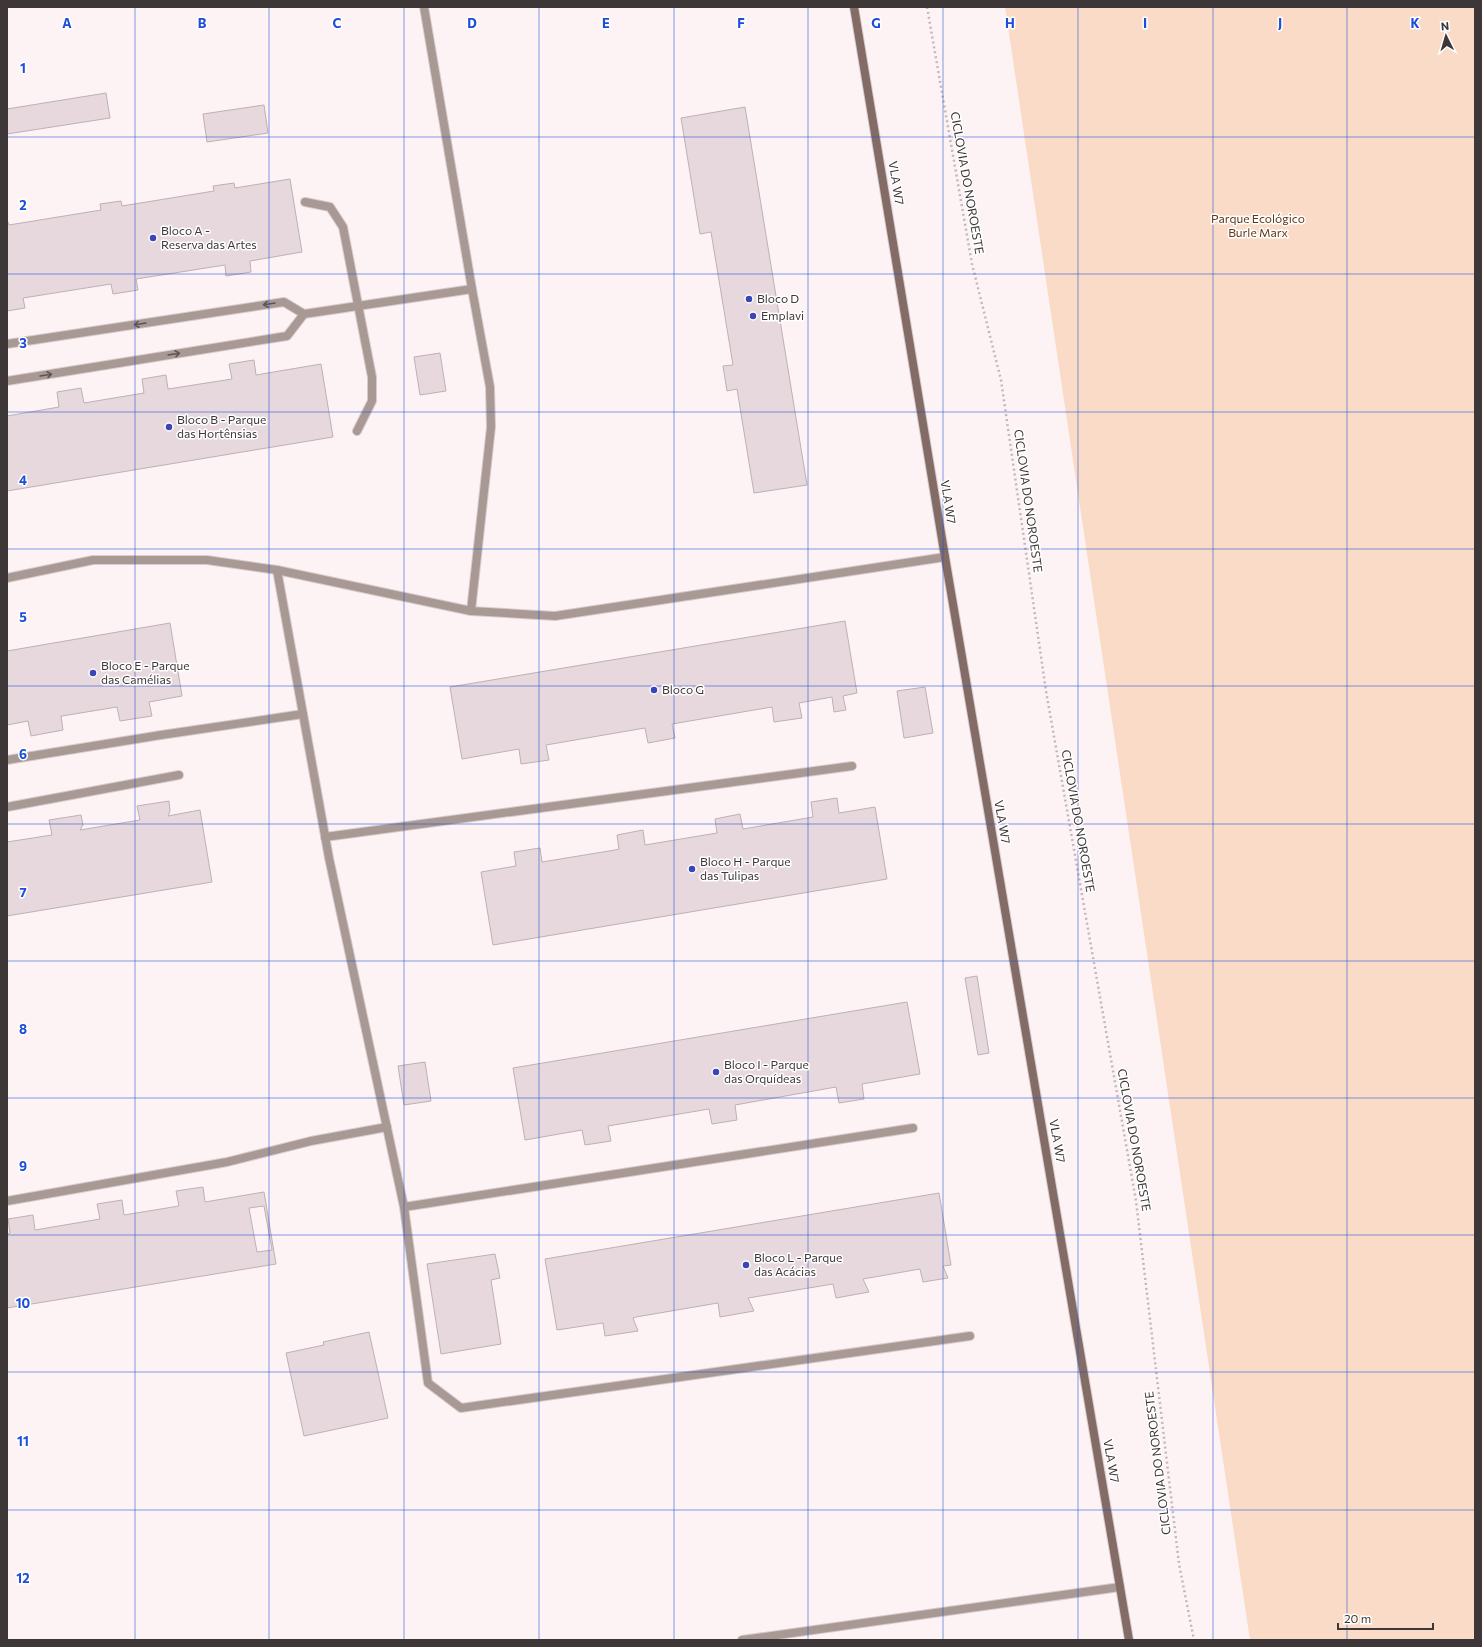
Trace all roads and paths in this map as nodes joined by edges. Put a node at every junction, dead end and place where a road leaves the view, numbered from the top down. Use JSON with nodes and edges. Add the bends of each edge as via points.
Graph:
{"nodes":[{"id":1,"x":424,"y":7,"type":"edge"},
{"id":2,"x":854,"y":7,"type":"edge"},
{"id":3,"x":927,"y":7,"type":"edge"},
{"id":4,"x":305,"y":202,"type":"dead end"},
{"id":5,"x":472,"y":288,"type":"junction"},
{"id":6,"x":357,"y":306,"type":"junction"},
{"id":7,"x":304,"y":314,"type":"junction"},
{"id":8,"x":7,"y":344,"type":"edge"},
{"id":9,"x":7,"y":381,"type":"edge"},
{"id":10,"x":357,"y":431,"type":"dead end"},
{"id":11,"x":945,"y":557,"type":"junction"},
{"id":12,"x":277,"y":570,"type":"junction"},
{"id":13,"x":7,"y":578,"type":"edge"},
{"id":14,"x":471,"y":611,"type":"junction"},
{"id":15,"x":303,"y":714,"type":"junction"},
{"id":16,"x":7,"y":760,"type":"edge"},
{"id":17,"x":852,"y":766,"type":"dead end"},
{"id":18,"x":179,"y":775,"type":"dead end"},
{"id":19,"x":7,"y":807,"type":"edge"},
{"id":20,"x":325,"y":837,"type":"junction"},
{"id":21,"x":387,"y":1127,"type":"junction"},
{"id":22,"x":913,"y":1128,"type":"dead end"},
{"id":23,"x":7,"y":1201,"type":"edge"},
{"id":24,"x":404,"y":1207,"type":"junction"},
{"id":25,"x":970,"y":1336,"type":"dead end"},
{"id":26,"x":1120,"y":1587,"type":"junction"},
{"id":27,"x":742,"y":1640,"type":"edge"},
{"id":28,"x":1129,"y":1640,"type":"edge"},
{"id":29,"x":1194,"y":1640,"type":"edge"}],
"edges":[{"from":1,"to":5,"type":"street"},
{"from":2,"to":11,"type":"main road","name":"VLA W7"},
{"from":3,"to":29,"type":"path","name":"CICLOVIA DO NOROESTE","via":[[972,264],[1001,380],[1046,691],[1136,1201],[1179,1564]]},
{"from":4,"to":6,"type":"street","via":[[330,207],[343,227]]},
{"from":5,"to":6,"type":"street"},
{"from":5,"to":14,"type":"street","via":[[490,387],[492,427]]},
{"from":6,"to":7,"type":"street"},
{"from":6,"to":10,"type":"street","via":[[372,377],[372,401]]},
{"from":7,"to":8,"type":"street","one_way":true,"via":[[284,302]]},
{"from":9,"to":7,"type":"street","one_way":true,"via":[[287,336]]},
{"from":11,"to":14,"type":"street","via":[[555,616]]},
{"from":11,"to":26,"type":"main road","name":"VLA W7"},
{"from":12,"to":13,"type":"street","via":[[207,560],[93,560]]},
{"from":12,"to":14,"type":"street"},
{"from":12,"to":15,"type":"street"},
{"from":15,"to":16,"type":"street"},
{"from":15,"to":20,"type":"street"},
{"from":17,"to":20,"type":"street"},
{"from":18,"to":19,"type":"street"},
{"from":20,"to":21,"type":"street"},
{"from":21,"to":23,"type":"street","via":[[311,1141],[227,1162]]},
{"from":21,"to":24,"type":"street"},
{"from":22,"to":24,"type":"street"},
{"from":24,"to":25,"type":"street","via":[[428,1384],[461,1408]]},
{"from":26,"to":27,"type":"street"},
{"from":26,"to":28,"type":"main road","name":"VLA W7"}]}
